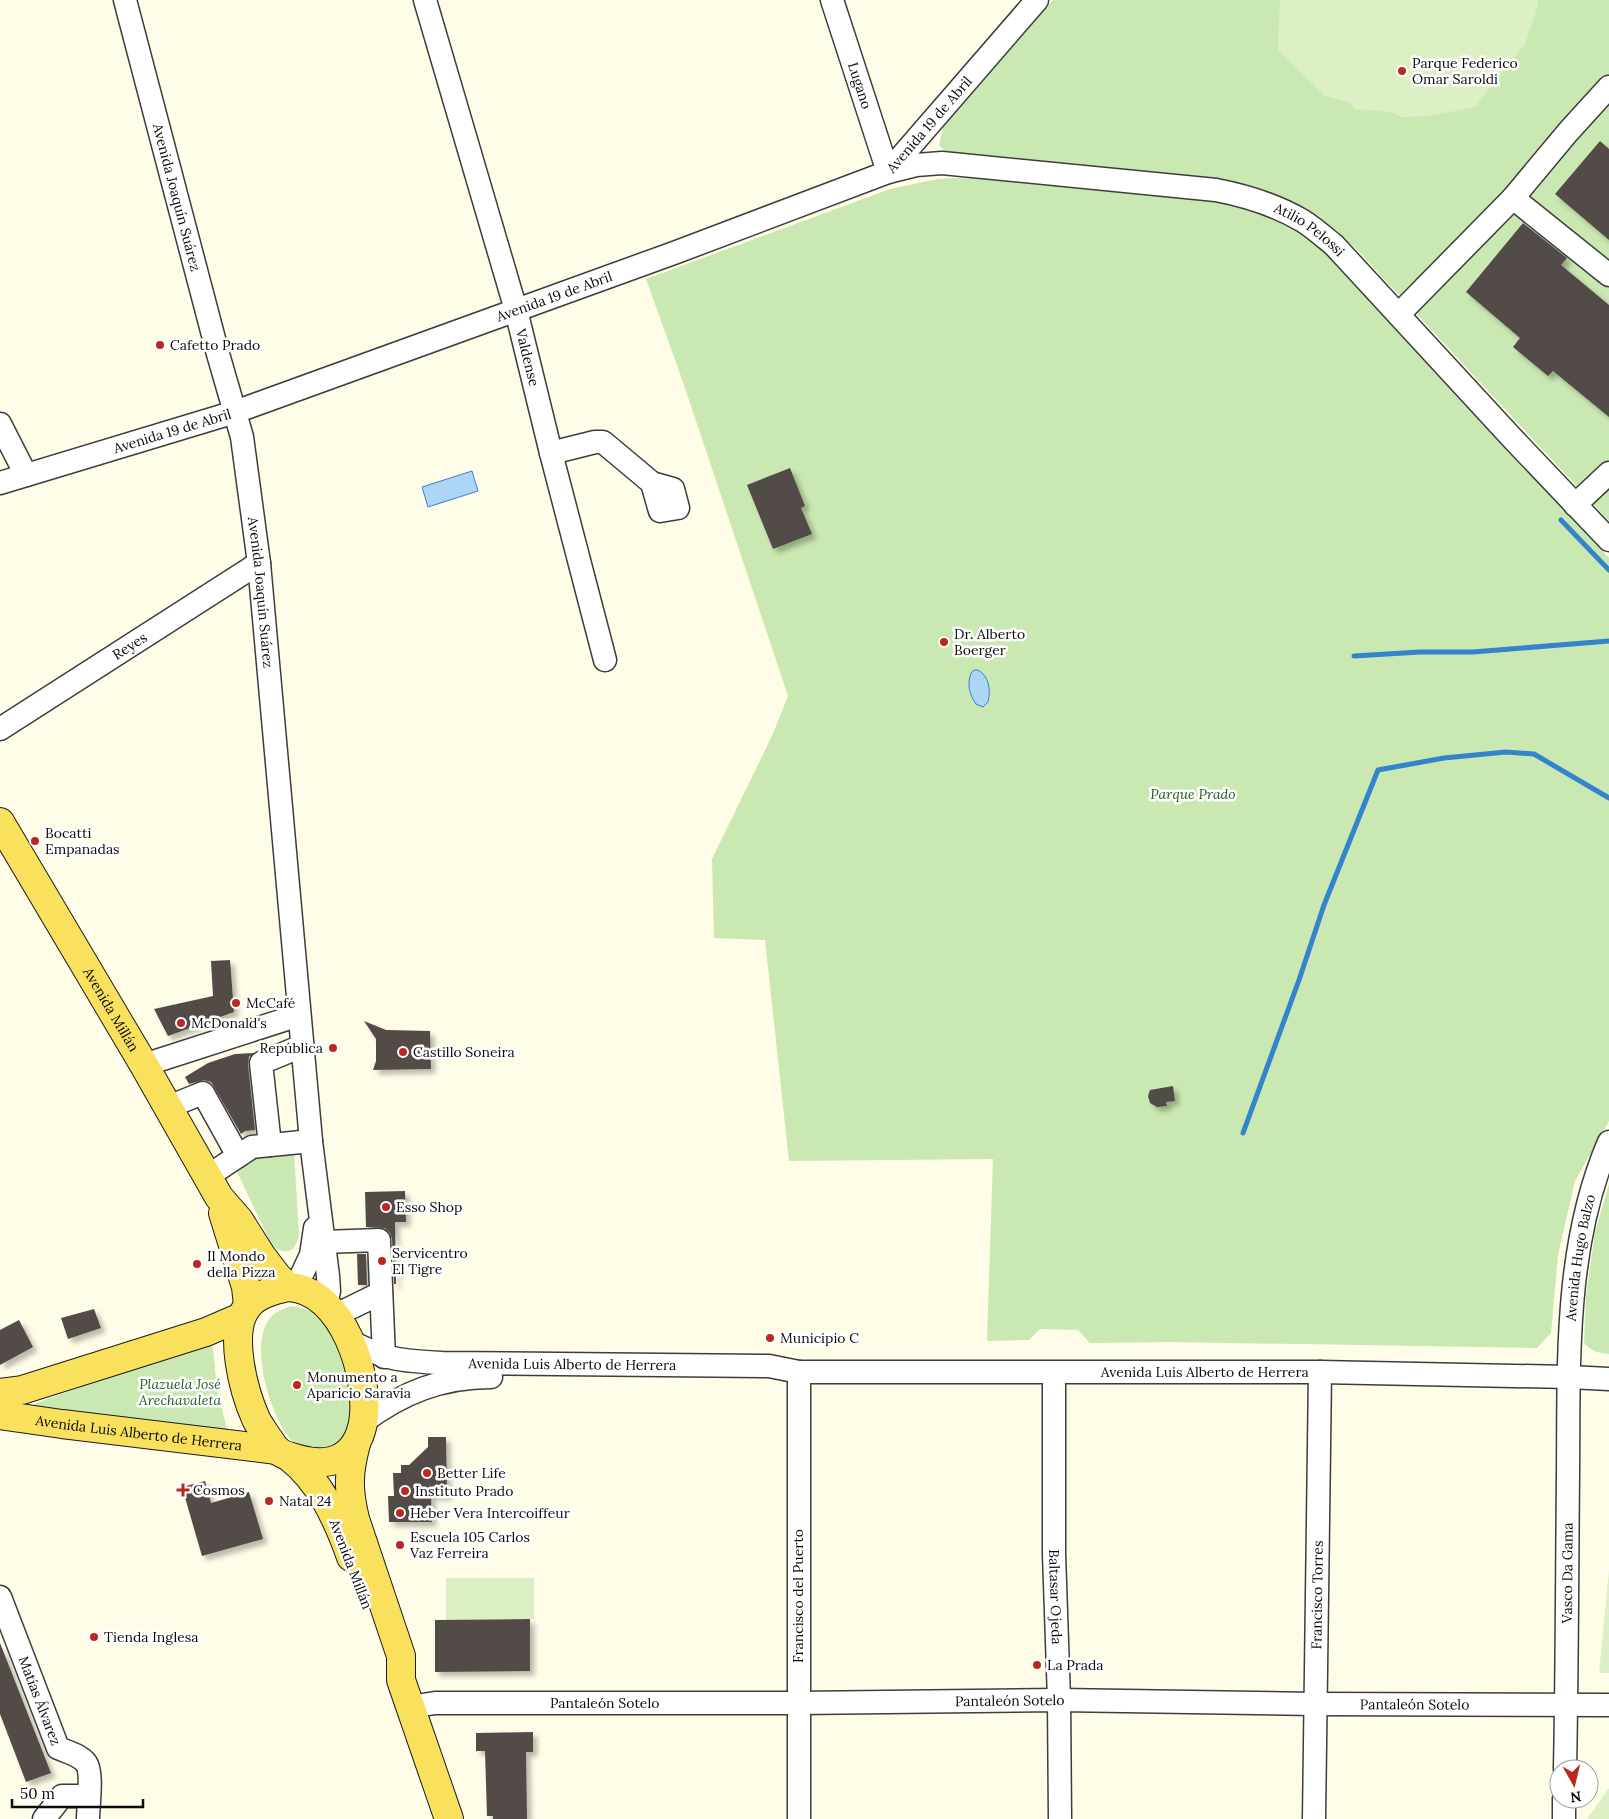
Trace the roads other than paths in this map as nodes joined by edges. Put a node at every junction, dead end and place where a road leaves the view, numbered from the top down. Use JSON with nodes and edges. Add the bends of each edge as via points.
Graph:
{"nodes":[{"id":1,"x":125,"y":0,"type":"edge"},
{"id":2,"x":425,"y":0,"type":"edge"},
{"id":3,"x":832,"y":0,"type":"edge"},
{"id":4,"x":1037,"y":0,"type":"edge"},
{"id":5,"x":1609,"y":87,"type":"edge"},
{"id":6,"x":888,"y":172,"type":"junction"},
{"id":7,"x":1513,"y":198,"type":"junction"},
{"id":8,"x":1609,"y":275,"type":"edge"},
{"id":9,"x":516,"y":310,"type":"junction"},
{"id":10,"x":1399,"y":314,"type":"junction"},
{"id":11,"x":235,"y":412,"type":"junction"},
{"id":12,"x":0,"y":424,"type":"edge"},
{"id":13,"x":551,"y":453,"type":"junction"},
{"id":14,"x":1609,"y":473,"type":"edge"},
{"id":15,"x":26,"y":475,"type":"junction"},
{"id":16,"x":0,"y":482,"type":"edge"},
{"id":17,"x":652,"y":483,"type":"dead end"},
{"id":18,"x":1575,"y":505,"type":"junction"},
{"id":19,"x":1609,"y":540,"type":"edge"},
{"id":20,"x":259,"y":564,"type":"junction"},
{"id":21,"x":606,"y":660,"type":"dead end"},
{"id":22,"x":0,"y":729,"type":"edge"},
{"id":23,"x":0,"y":822,"type":"edge"},
{"id":24,"x":299,"y":1015,"type":"junction"},
{"id":25,"x":302,"y":1046,"type":"junction"},
{"id":26,"x":144,"y":1065,"type":"junction"},
{"id":27,"x":168,"y":1107,"type":"junction"},
{"id":28,"x":311,"y":1141,"type":"junction"},
{"id":29,"x":1609,"y":1142,"type":"edge"},
{"id":30,"x":270,"y":1145,"type":"junction"},
{"id":31,"x":238,"y":1156,"type":"junction"},
{"id":32,"x":213,"y":1186,"type":"junction"},
{"id":33,"x":317,"y":1197,"type":"junction"},
{"id":34,"x":324,"y":1242,"type":"junction"},
{"id":35,"x":292,"y":1287,"type":"junction"},
{"id":36,"x":381,"y":1293,"type":"junction"},
{"id":37,"x":331,"y":1309,"type":"junction"},
{"id":38,"x":245,"y":1311,"type":"junction"},
{"id":39,"x":350,"y":1341,"type":"junction"},
{"id":40,"x":384,"y":1357,"type":"junction"},
{"id":41,"x":118,"y":1360,"type":"junction"},
{"id":42,"x":799,"y":1372,"type":"junction"},
{"id":43,"x":1320,"y":1372,"type":"junction"},
{"id":44,"x":1054,"y":1373,"type":"junction"},
{"id":45,"x":1569,"y":1377,"type":"junction"},
{"id":46,"x":1609,"y":1380,"type":"edge"},
{"id":47,"x":0,"y":1393,"type":"edge"},
{"id":48,"x":12,"y":1416,"type":"edge"},
{"id":49,"x":360,"y":1433,"type":"junction"},
{"id":50,"x":283,"y":1453,"type":"junction"},
{"id":51,"x":0,"y":1598,"type":"edge"},
{"id":52,"x":401,"y":1680,"type":"junction"},
{"id":53,"x":1059,"y":1700,"type":"junction"},
{"id":54,"x":798,"y":1703,"type":"junction"},
{"id":55,"x":1315,"y":1704,"type":"junction"},
{"id":56,"x":1566,"y":1704,"type":"junction"},
{"id":57,"x":1609,"y":1705,"type":"edge"},
{"id":58,"x":410,"y":1707,"type":"junction"},
{"id":59,"x":1565,"y":1759,"type":"edge"},
{"id":60,"x":88,"y":1796,"type":"junction"},
{"id":61,"x":44,"y":1819,"type":"edge"},
{"id":62,"x":88,"y":1819,"type":"edge"},
{"id":63,"x":449,"y":1819,"type":"edge"},
{"id":64,"x":799,"y":1819,"type":"edge"},
{"id":65,"x":1060,"y":1819,"type":"edge"},
{"id":66,"x":1314,"y":1819,"type":"edge"}],
"edges":[{"from":1,"to":11,"type":"street","name":"Avenida Joaquín Suárez"},
{"from":2,"to":9,"type":"street","name":"Valdense"},
{"from":3,"to":6,"type":"street","name":"Lugano"},
{"from":4,"to":6,"type":"street","name":"Avenida 19 de Abril"},
{"from":5,"to":7,"type":"street"},
{"from":6,"to":9,"type":"street","name":"Avenida 19 de Abril"},
{"from":6,"to":10,"type":"street","name":"Atilio Pelossi","via":[[916,164],[942,163],[1216,190],[1246,196],[1279,208],[1334,245]]},
{"from":7,"to":8,"type":"street"},
{"from":7,"to":10,"type":"street"},
{"from":9,"to":11,"type":"street","name":"Avenida 19 de Abril"},
{"from":9,"to":13,"type":"street","name":"Valdense"},
{"from":10,"to":18,"type":"street","name":"Atilio Pelossi"},
{"from":11,"to":15,"type":"street","name":"Avenida 19 de Abril"},
{"from":11,"to":20,"type":"street","name":"Avenida Joaquín Suárez","via":[[242,437]]},
{"from":12,"to":15,"type":"street"},
{"from":13,"to":17,"type":"street","via":[[603,442]]},
{"from":13,"to":21,"type":"street","name":"Valdense"},
{"from":14,"to":18,"type":"street"},
{"from":15,"to":16,"type":"street","name":"Avenida 19 de Abril"},
{"from":18,"to":19,"type":"street","name":"Atilio Pelossi"},
{"from":20,"to":22,"type":"street","name":"Reyes"},
{"from":20,"to":24,"type":"street","name":"Avenida Joaquín Suárez"},
{"from":23,"to":26,"type":"main road","name":"Avenida Millán"},
{"from":24,"to":25,"type":"street","name":"Avenida Joaquín Suárez"},
{"from":24,"to":26,"type":"street"},
{"from":25,"to":28,"type":"street","name":"Avenida Joaquín Suárez"},
{"from":25,"to":30,"type":"street","via":[[261,1063]]},
{"from":26,"to":27,"type":"main road","name":"Avenida Millán"},
{"from":27,"to":31,"type":"street","via":[[203,1093]]},
{"from":27,"to":32,"type":"main road","name":"Avenida Millán"},
{"from":28,"to":30,"type":"street"},
{"from":28,"to":33,"type":"street","name":"Avenida Joaquín Suárez"},
{"from":29,"to":45,"type":"street","name":"Avenida Hugo Balzo","via":[[1598,1167],[1580,1239],[1569,1340]]},
{"from":30,"to":31,"type":"street","via":[[252,1147]]},
{"from":31,"to":32,"type":"street"},
{"from":32,"to":35,"type":"main road","name":"Avenida Millán","via":[[261,1256],[277,1276]]},
{"from":32,"to":38,"type":"main road","name":"Avenida Millán","via":[[246,1287]]},
{"from":33,"to":34,"type":"street","name":"Avenida Joaquín Suárez"},
{"from":33,"to":35,"type":"street","name":"Avenida Joaquín Suárez","via":[[311,1255]]},
{"from":34,"to":36,"type":"street","via":[[379,1240]]},
{"from":34,"to":37,"type":"street","name":"Avenida Joaquín Suárez"},
{"from":35,"to":37,"type":"main road","via":[[317,1297]]},
{"from":35,"to":38,"type":"main road","via":[[268,1292]]},
{"from":36,"to":37,"type":"street"},
{"from":36,"to":40,"type":"street"},
{"from":37,"to":39,"type":"main road"},
{"from":38,"to":41,"type":"main road","via":[[206,1332]]},
{"from":38,"to":50,"type":"main road","via":[[239,1325],[238,1348],[248,1397],[256,1420]]},
{"from":39,"to":40,"type":"street","name":"Avenida Luis Alberto de Herrera"},
{"from":39,"to":49,"type":"main road","via":[[364,1391]]},
{"from":40,"to":42,"type":"street","name":"Avenida Luis Alberto de Herrera","via":[[442,1363],[769,1366]]},
{"from":41,"to":47,"type":"main road","via":[[22,1390]]},
{"from":41,"to":48,"type":"main road","via":[[82,1382],[28,1404]]},
{"from":42,"to":44,"type":"street","name":"Avenida Luis Alberto de Herrera"},
{"from":42,"to":49,"type":"street","name":"Avenida Luis Alberto de Herrera","via":[[769,1379],[478,1377],[433,1384],[402,1397],[381,1409]]},
{"from":42,"to":54,"type":"street","name":"Francisco del Puerto"},
{"from":43,"to":44,"type":"street","name":"Avenida Luis Alberto de Herrera"},
{"from":43,"to":45,"type":"street","name":"Avenida Luis Alberto de Herrera"},
{"from":43,"to":55,"type":"street","name":"Francisco Torres"},
{"from":44,"to":53,"type":"street","name":"Baltasar Ojeda","via":[[1054,1554]]},
{"from":45,"to":46,"type":"street","name":"Avenida Luis Alberto de Herrera"},
{"from":45,"to":56,"type":"street","name":"Vasco Da Gama"},
{"from":48,"to":50,"type":"main road","name":"Avenida Luis Alberto de Herrera"},
{"from":49,"to":50,"type":"main road","via":[[343,1456],[328,1462],[314,1463]]},
{"from":49,"to":52,"type":"main road","name":"Avenida Millán","via":[[349,1477],[350,1498],[401,1656]]},
{"from":50,"to":52,"type":"main road","name":"Avenida Millán","via":[[312,1479],[345,1538],[386,1660]]},
{"from":51,"to":60,"type":"street","name":"Matías Álvarez","via":[[58,1748],[87,1764]]},
{"from":52,"to":58,"type":"main road","name":"Avenida Millán"},
{"from":53,"to":54,"type":"street","name":"Pantaleón Sotelo"},
{"from":53,"to":55,"type":"street","name":"Pantaleón Sotelo"},
{"from":53,"to":65,"type":"street","name":"Baltasar Ojeda"},
{"from":54,"to":58,"type":"street","name":"Pantaleón Sotelo","via":[[435,1703]]},
{"from":54,"to":64,"type":"street","name":"Francisco del Puerto"},
{"from":55,"to":56,"type":"street","name":"Pantaleón Sotelo"},
{"from":55,"to":66,"type":"street","name":"Francisco Torres"},
{"from":56,"to":57,"type":"street","name":"Pantaleón Sotelo"},
{"from":56,"to":59,"type":"street","name":"Vasco Da Gama"},
{"from":58,"to":63,"type":"main road","name":"Avenida Millán"},
{"from":60,"to":61,"type":"street","via":[[62,1796]]},
{"from":60,"to":62,"type":"street","name":"Matías Álvarez"}]}
